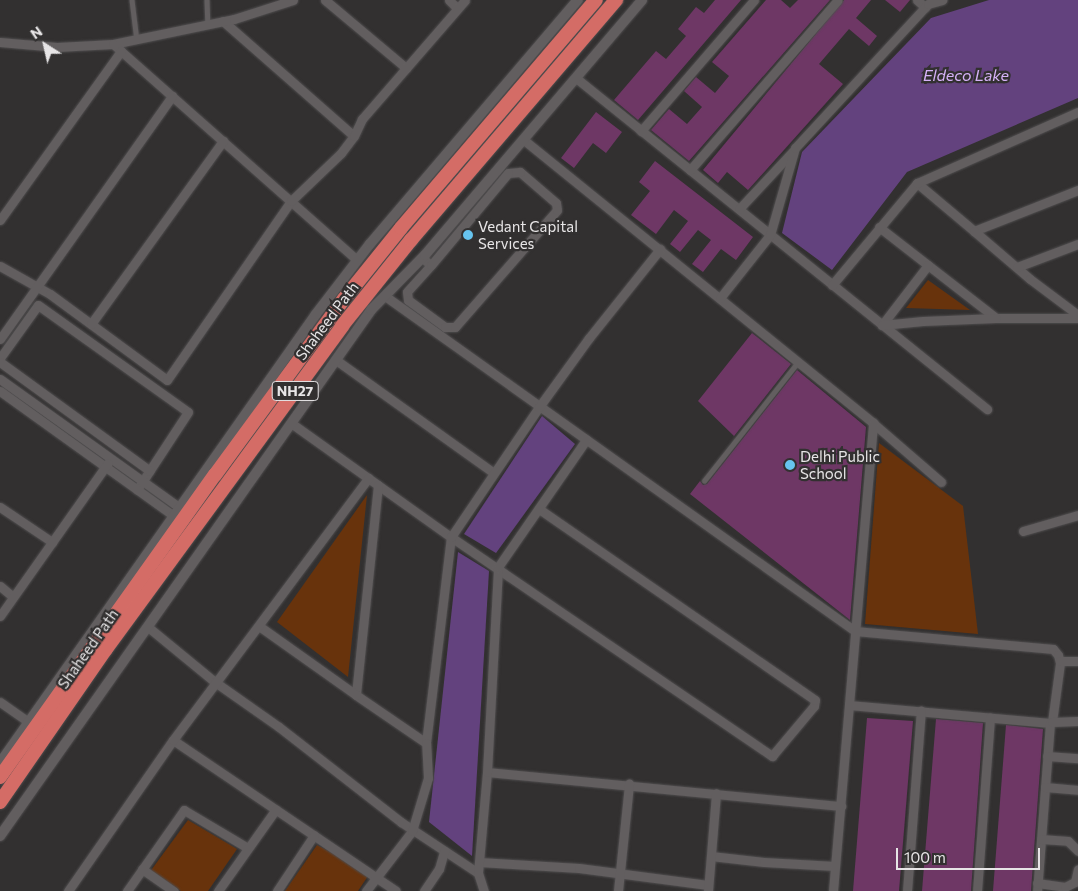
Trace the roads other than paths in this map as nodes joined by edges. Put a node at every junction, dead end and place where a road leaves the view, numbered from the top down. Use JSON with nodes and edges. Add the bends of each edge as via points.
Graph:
{"nodes":[{"id":1,"x":132,"y":0,"type":"edge"},
{"id":2,"x":207,"y":0,"type":"edge"},
{"id":3,"x":293,"y":0,"type":"edge"},
{"id":4,"x":325,"y":0,"type":"edge"},
{"id":5,"x":449,"y":0,"type":"edge"},
{"id":6,"x":465,"y":0,"type":"edge"},
{"id":7,"x":596,"y":0,"type":"edge"},
{"id":8,"x":616,"y":0,"type":"edge"},
{"id":9,"x":642,"y":0,"type":"edge"},
{"id":10,"x":754,"y":0,"type":"edge"},
{"id":11,"x":838,"y":0,"type":"edge"},
{"id":12,"x":917,"y":0,"type":"edge"},
{"id":13,"x":942,"y":0,"type":"edge"},
{"id":14,"x":573,"y":2,"type":"edge"},
{"id":15,"x":925,"y":7,"type":"junction"},
{"id":16,"x":457,"y":8,"type":"junction"},
{"id":17,"x":223,"y":21,"type":"junction"},
{"id":18,"x":208,"y":24,"type":"junction"},
{"id":19,"x":137,"y":39,"type":"junction"},
{"id":20,"x":0,"y":42,"type":"edge"},
{"id":21,"x":117,"y":48,"type":"junction"},
{"id":22,"x":406,"y":68,"type":"junction"},
{"id":23,"x":576,"y":78,"type":"junction"},
{"id":24,"x":172,"y":96,"type":"junction"},
{"id":25,"x":1078,"y":112,"type":"edge"},
{"id":26,"x":641,"y":131,"type":"junction"},
{"id":27,"x":354,"y":136,"type":"junction"},
{"id":28,"x":524,"y":140,"type":"junction"},
{"id":29,"x":223,"y":141,"type":"junction"},
{"id":30,"x":795,"y":148,"type":"junction"},
{"id":31,"x":690,"y":170,"type":"junction"},
{"id":32,"x":916,"y":183,"type":"junction"},
{"id":33,"x":1078,"y":190,"type":"edge"},
{"id":34,"x":291,"y":201,"type":"junction"},
{"id":35,"x":473,"y":207,"type":"junction"},
{"id":36,"x":739,"y":209,"type":"junction"},
{"id":37,"x":0,"y":220,"type":"edge"},
{"id":38,"x":879,"y":227,"type":"junction"},
{"id":39,"x":974,"y":231,"type":"junction"},
{"id":40,"x":770,"y":235,"type":"junction"},
{"id":41,"x":1078,"y":244,"type":"edge"},
{"id":42,"x":660,"y":249,"type":"junction"},
{"id":43,"x":422,"y":258,"type":"junction"},
{"id":44,"x":357,"y":260,"type":"junction"},
{"id":45,"x":430,"y":265,"type":"junction"},
{"id":46,"x":928,"y":265,"type":"junction"},
{"id":47,"x":0,"y":266,"type":"edge"},
{"id":48,"x":1017,"y":268,"type":"junction"},
{"id":49,"x":832,"y":285,"type":"junction"},
{"id":50,"x":37,"y":287,"type":"junction"},
{"id":51,"x":385,"y":296,"type":"junction"},
{"id":52,"x":720,"y":298,"type":"junction"},
{"id":53,"x":1078,"y":317,"type":"edge"},
{"id":54,"x":996,"y":318,"type":"junction"},
{"id":55,"x":90,"y":324,"type":"junction"},
{"id":56,"x":882,"y":325,"type":"junction"},
{"id":57,"x":0,"y":339,"type":"edge"},
{"id":58,"x":0,"y":358,"type":"edge"},
{"id":59,"x":336,"y":360,"type":"junction"},
{"id":60,"x":0,"y":362,"type":"edge"},
{"id":61,"x":798,"y":362,"type":"junction"},
{"id":62,"x":0,"y":379,"type":"edge"},
{"id":63,"x":0,"y":390,"type":"edge"},
{"id":64,"x":539,"y":407,"type":"junction"},
{"id":65,"x":986,"y":409,"type":"dead end"},
{"id":66,"x":291,"y":423,"type":"junction"},
{"id":67,"x":873,"y":423,"type":"junction"},
{"id":68,"x":586,"y":440,"type":"junction"},
{"id":69,"x":111,"y":459,"type":"junction"},
{"id":70,"x":106,"y":467,"type":"junction"},
{"id":71,"x":150,"y":471,"type":"junction"},
{"id":72,"x":494,"y":473,"type":"junction"},
{"id":73,"x":368,"y":478,"type":"junction"},
{"id":74,"x":704,"y":481,"type":"dead end"},
{"id":75,"x":143,"y":482,"type":"junction"},
{"id":76,"x":941,"y":482,"type":"dead end"},
{"id":77,"x":378,"y":485,"type":"junction"},
{"id":78,"x":137,"y":490,"type":"junction"},
{"id":79,"x":0,"y":507,"type":"edge"},
{"id":80,"x":539,"y":509,"type":"junction"},
{"id":81,"x":177,"y":512,"type":"junction"},
{"id":82,"x":1078,"y":515,"type":"edge"},
{"id":83,"x":1023,"y":530,"type":"dead end"},
{"id":84,"x":451,"y":536,"type":"junction"},
{"id":85,"x":52,"y":542,"type":"junction"},
{"id":86,"x":498,"y":567,"type":"junction"},
{"id":87,"x":0,"y":586,"type":"edge"},
{"id":88,"x":13,"y":597,"type":"junction"},
{"id":89,"x":0,"y":616,"type":"edge"},
{"id":90,"x":148,"y":626,"type":"junction"},
{"id":91,"x":259,"y":626,"type":"junction"},
{"id":92,"x":855,"y":631,"type":"junction"},
{"id":93,"x":1060,"y":661,"type":"junction"},
{"id":94,"x":1078,"y":661,"type":"edge"},
{"id":95,"x":215,"y":682,"type":"junction"},
{"id":96,"x":356,"y":695,"type":"junction"},
{"id":97,"x":0,"y":702,"type":"edge"},
{"id":98,"x":849,"y":704,"type":"junction"},
{"id":99,"x":921,"y":711,"type":"junction"},
{"id":100,"x":990,"y":717,"type":"junction"},
{"id":101,"x":1078,"y":721,"type":"edge"},
{"id":102,"x":29,"y":722,"type":"junction"},
{"id":103,"x":1051,"y":722,"type":"junction"},
{"id":104,"x":173,"y":740,"type":"junction"},
{"id":105,"x":426,"y":743,"type":"junction"},
{"id":106,"x":1047,"y":756,"type":"junction"},
{"id":107,"x":1078,"y":758,"type":"edge"},
{"id":108,"x":0,"y":763,"type":"edge"},
{"id":109,"x":487,"y":772,"type":"junction"},
{"id":110,"x":0,"y":777,"type":"edge"},
{"id":111,"x":629,"y":784,"type":"junction"},
{"id":112,"x":1045,"y":787,"type":"junction"},
{"id":113,"x":1078,"y":790,"type":"edge"},
{"id":114,"x":716,"y":793,"type":"junction"},
{"id":115,"x":0,"y":802,"type":"edge"},
{"id":116,"x":840,"y":806,"type":"junction"},
{"id":117,"x":276,"y":809,"type":"junction"},
{"id":118,"x":412,"y":831,"type":"junction"},
{"id":119,"x":314,"y":835,"type":"junction"},
{"id":120,"x":0,"y":836,"type":"edge"},
{"id":121,"x":1041,"y":839,"type":"junction"},
{"id":122,"x":248,"y":848,"type":"junction"},
{"id":123,"x":444,"y":851,"type":"junction"},
{"id":124,"x":1078,"y":851,"type":"edge"},
{"id":125,"x":711,"y":856,"type":"junction"},
{"id":126,"x":479,"y":862,"type":"junction"},
{"id":127,"x":836,"y":866,"type":"junction"},
{"id":128,"x":1078,"y":869,"type":"edge"},
{"id":129,"x":142,"y":870,"type":"junction"},
{"id":130,"x":478,"y":873,"type":"junction"},
{"id":131,"x":620,"y":873,"type":"junction"},
{"id":132,"x":375,"y":876,"type":"junction"},
{"id":133,"x":1037,"y":887,"type":"edge"},
{"id":134,"x":70,"y":888,"type":"edge"},
{"id":135,"x":708,"y":888,"type":"edge"},
{"id":136,"x":82,"y":891,"type":"edge"},
{"id":137,"x":127,"y":891,"type":"edge"},
{"id":138,"x":174,"y":891,"type":"edge"},
{"id":139,"x":218,"y":891,"type":"edge"},
{"id":140,"x":277,"y":891,"type":"edge"},
{"id":141,"x":366,"y":891,"type":"edge"},
{"id":142,"x":396,"y":891,"type":"edge"},
{"id":143,"x":424,"y":891,"type":"edge"},
{"id":144,"x":484,"y":891,"type":"edge"},
{"id":145,"x":618,"y":891,"type":"edge"},
{"id":146,"x":833,"y":891,"type":"edge"},
{"id":147,"x":907,"y":891,"type":"edge"},
{"id":148,"x":977,"y":891,"type":"edge"}],
"edges":[{"from":1,"to":19,"type":"lane"},
{"from":2,"to":18,"type":"lane"},
{"from":3,"to":17,"type":"street"},
{"from":4,"to":22,"type":"street"},
{"from":5,"to":16,"type":"street"},
{"from":6,"to":16,"type":"street"},
{"from":7,"to":110,"type":"highway","name":"Shaheed Path","number":"NH27","via":[[344,299]]},
{"from":8,"to":115,"type":"highway","name":"Shaheed Path","number":"NH27","via":[[411,240],[342,326],[106,649]]},
{"from":9,"to":23,"type":"street"},
{"from":10,"to":26,"type":"street"},
{"from":11,"to":31,"type":"street"},
{"from":12,"to":15,"type":"street"},
{"from":13,"to":15,"type":"street"},
{"from":14,"to":44,"type":"street"},
{"from":15,"to":30,"type":"street"},
{"from":16,"to":22,"type":"street"},
{"from":17,"to":18,"type":"street"},
{"from":17,"to":27,"type":"street"},
{"from":18,"to":19,"type":"street"},
{"from":19,"to":21,"type":"street"},
{"from":20,"to":21,"type":"street"},
{"from":21,"to":24,"type":"street"},
{"from":21,"to":37,"type":"street"},
{"from":22,"to":27,"type":"street","via":[[362,119]]},
{"from":23,"to":26,"type":"street"},
{"from":23,"to":28,"type":"street"},
{"from":24,"to":29,"type":"street"},
{"from":24,"to":50,"type":"street"},
{"from":25,"to":32,"type":"street"},
{"from":26,"to":31,"type":"street"},
{"from":27,"to":34,"type":"street","via":[[341,154]]},
{"from":28,"to":35,"type":"street"},
{"from":28,"to":42,"type":"street"},
{"from":29,"to":34,"type":"street"},
{"from":29,"to":55,"type":"street"},
{"from":30,"to":36,"type":"street"},
{"from":30,"to":40,"type":"street"},
{"from":31,"to":36,"type":"street"},
{"from":32,"to":38,"type":"street"},
{"from":32,"to":39,"type":"street"},
{"from":33,"to":39,"type":"street"},
{"from":34,"to":44,"type":"street"},
{"from":34,"to":55,"type":"street","via":[[167,380]]},
{"from":35,"to":43,"type":"street"},
{"from":35,"to":45,"type":"street"},
{"from":35,"to":45,"type":"street","via":[[508,173],[520,172],[556,203],[557,210],[455,327],[445,328],[408,300],[408,292]]},
{"from":36,"to":40,"type":"street"},
{"from":38,"to":46,"type":"street"},
{"from":38,"to":49,"type":"street"},
{"from":39,"to":48,"type":"street"},
{"from":40,"to":49,"type":"street"},
{"from":40,"to":52,"type":"street"},
{"from":41,"to":48,"type":"street"},
{"from":42,"to":52,"type":"street"},
{"from":42,"to":64,"type":"street"},
{"from":43,"to":45,"type":"street"},
{"from":43,"to":51,"type":"street"},
{"from":44,"to":81,"type":"street"},
{"from":46,"to":54,"type":"street"},
{"from":46,"to":56,"type":"street"},
{"from":47,"to":50,"type":"street"},
{"from":48,"to":53,"type":"street"},
{"from":49,"to":56,"type":"street"},
{"from":50,"to":55,"type":"street"},
{"from":50,"to":57,"type":"street"},
{"from":51,"to":59,"type":"street","via":[[371,310]]},
{"from":51,"to":64,"type":"street"},
{"from":52,"to":61,"type":"street"},
{"from":53,"to":54,"type":"street"},
{"from":54,"to":56,"type":"street"},
{"from":56,"to":65,"type":"street"},
{"from":58,"to":71,"type":"street","via":[[38,304],[188,412]]},
{"from":59,"to":66,"type":"street"},
{"from":59,"to":72,"type":"street"},
{"from":60,"to":71,"type":"street"},
{"from":61,"to":67,"type":"street"},
{"from":61,"to":74,"type":"lane"},
{"from":62,"to":69,"type":"street"},
{"from":63,"to":70,"type":"street"},
{"from":64,"to":68,"type":"street"},
{"from":64,"to":72,"type":"street"},
{"from":66,"to":73,"type":"street"},
{"from":66,"to":90,"type":"street"},
{"from":67,"to":76,"type":"street"},
{"from":67,"to":92,"type":"street"},
{"from":68,"to":80,"type":"street"},
{"from":68,"to":92,"type":"street"},
{"from":69,"to":70,"type":"street"},
{"from":69,"to":75,"type":"street"},
{"from":70,"to":78,"type":"street"},
{"from":70,"to":85,"type":"street"},
{"from":71,"to":75,"type":"street"},
{"from":72,"to":84,"type":"street"},
{"from":73,"to":77,"type":"street"},
{"from":73,"to":91,"type":"street"},
{"from":75,"to":78,"type":"street"},
{"from":75,"to":81,"type":"street"},
{"from":77,"to":84,"type":"street"},
{"from":77,"to":96,"type":"street"},
{"from":78,"to":81,"type":"street"},
{"from":79,"to":85,"type":"street"},
{"from":80,"to":86,"type":"street"},
{"from":80,"to":86,"type":"street","via":[[815,700],[814,706],[772,756]]},
{"from":81,"to":102,"type":"street"},
{"from":82,"to":83,"type":"street"},
{"from":84,"to":86,"type":"street"},
{"from":84,"to":105,"type":"street"},
{"from":85,"to":88,"type":"street"},
{"from":86,"to":109,"type":"street"},
{"from":87,"to":88,"type":"street"},
{"from":88,"to":89,"type":"street"},
{"from":90,"to":95,"type":"street"},
{"from":90,"to":120,"type":"street"},
{"from":91,"to":95,"type":"street"},
{"from":91,"to":96,"type":"street"},
{"from":92,"to":93,"type":"street","via":[[1053,649]]},
{"from":92,"to":98,"type":"street"},
{"from":93,"to":94,"type":"street"},
{"from":93,"to":103,"type":"street"},
{"from":95,"to":104,"type":"street"},
{"from":95,"to":118,"type":"street","via":[[279,727]]},
{"from":96,"to":105,"type":"street"},
{"from":97,"to":102,"type":"street"},
{"from":98,"to":99,"type":"street"},
{"from":98,"to":116,"type":"street"},
{"from":99,"to":100,"type":"street"},
{"from":99,"to":147,"type":"street"},
{"from":100,"to":103,"type":"street"},
{"from":100,"to":148,"type":"street"},
{"from":101,"to":103,"type":"street"},
{"from":102,"to":108,"type":"street"},
{"from":103,"to":106,"type":"street"},
{"from":104,"to":117,"type":"street"},
{"from":104,"to":134,"type":"street"},
{"from":105,"to":118,"type":"street","via":[[428,778]]},
{"from":106,"to":107,"type":"street"},
{"from":106,"to":112,"type":"street"},
{"from":109,"to":111,"type":"street"},
{"from":109,"to":126,"type":"street"},
{"from":111,"to":114,"type":"street"},
{"from":111,"to":131,"type":"street"},
{"from":112,"to":113,"type":"street"},
{"from":112,"to":121,"type":"street"},
{"from":114,"to":116,"type":"street"},
{"from":114,"to":125,"type":"street"},
{"from":116,"to":127,"type":"street"},
{"from":117,"to":119,"type":"street"},
{"from":117,"to":122,"type":"street"},
{"from":118,"to":123,"type":"street"},
{"from":118,"to":132,"type":"street"},
{"from":119,"to":132,"type":"street"},
{"from":119,"to":140,"type":"street"},
{"from":121,"to":124,"type":"street","via":[[1068,841]]},
{"from":121,"to":133,"type":"street"},
{"from":122,"to":129,"type":"street","via":[[184,810]]},
{"from":122,"to":139,"type":"street"},
{"from":123,"to":130,"type":"street"},
{"from":123,"to":143,"type":"street","via":[[439,869]]},
{"from":125,"to":127,"type":"street"},
{"from":125,"to":135,"type":"street"},
{"from":126,"to":130,"type":"street"},
{"from":126,"to":131,"type":"street"},
{"from":127,"to":146,"type":"street"},
{"from":128,"to":133,"type":"street","via":[[1075,882],[1065,887]]},
{"from":129,"to":137,"type":"street"},
{"from":129,"to":138,"type":"street"},
{"from":130,"to":144,"type":"street"},
{"from":131,"to":135,"type":"street"},
{"from":131,"to":145,"type":"street"},
{"from":132,"to":141,"type":"street"},
{"from":132,"to":142,"type":"street"},
{"from":134,"to":136,"type":"street"}]}
